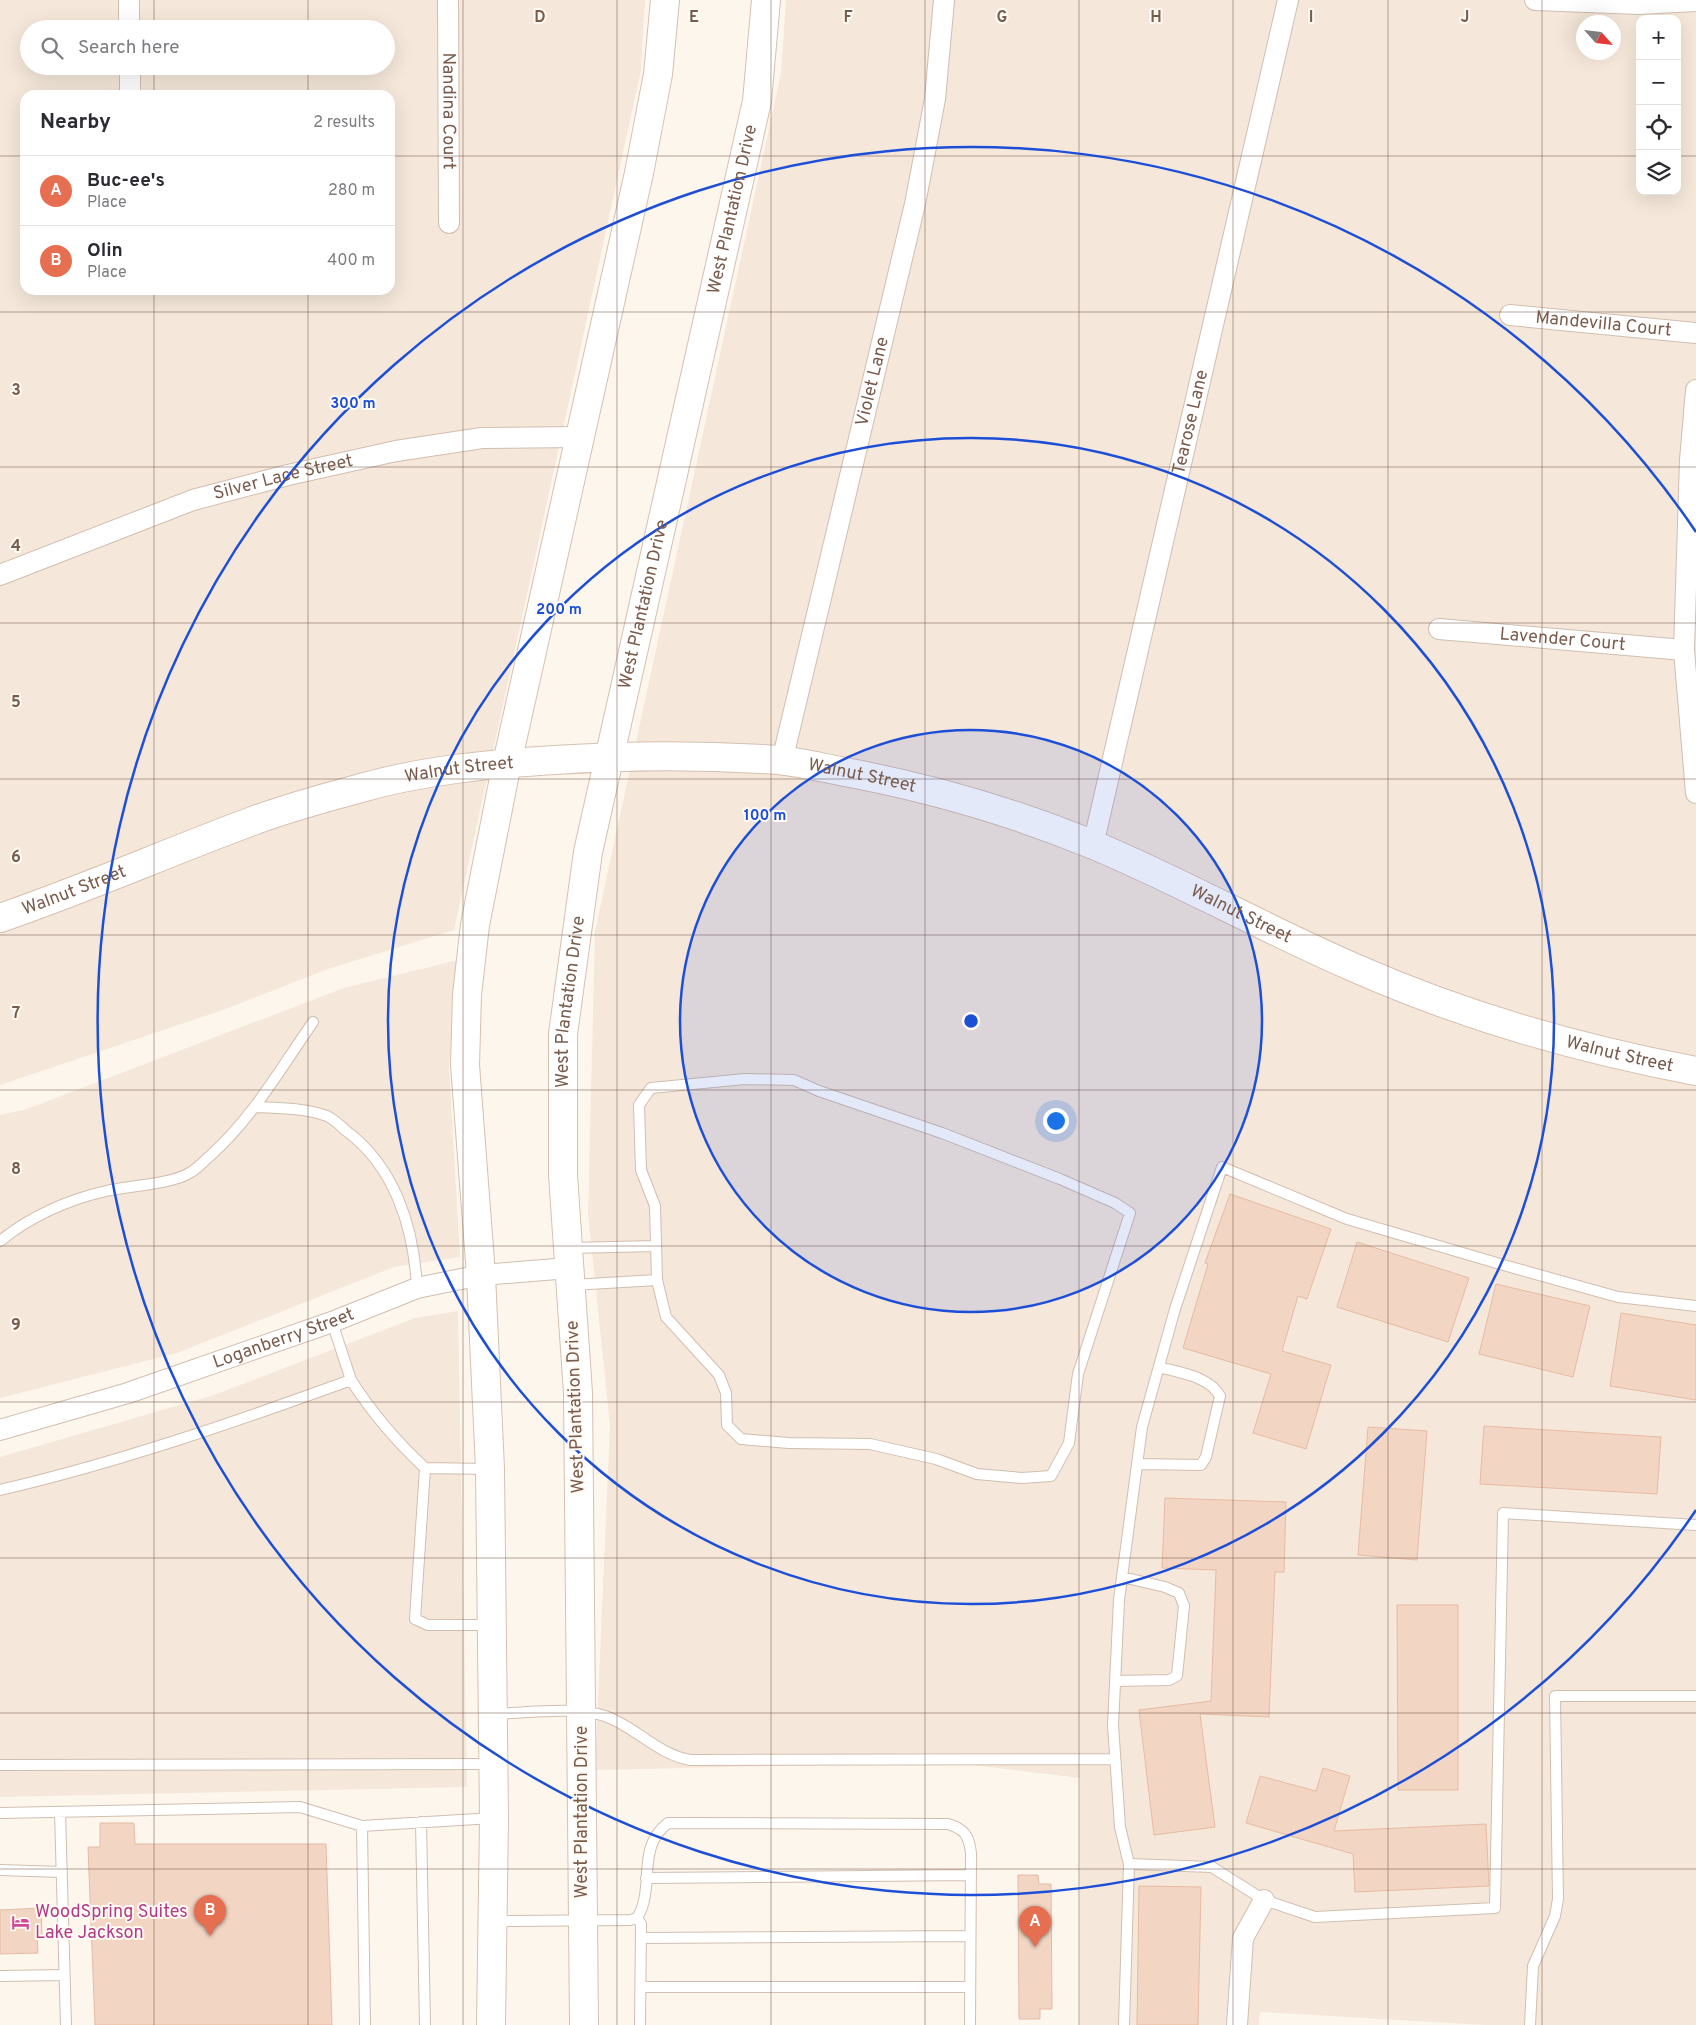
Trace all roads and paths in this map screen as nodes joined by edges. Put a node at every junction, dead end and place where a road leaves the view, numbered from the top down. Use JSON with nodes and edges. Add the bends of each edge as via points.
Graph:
{"nodes":[{"id":1,"x":128,"y":0,"type":"edge"},
{"id":2,"x":448,"y":0,"type":"edge"},
{"id":3,"x":665,"y":0,"type":"edge"},
{"id":4,"x":766,"y":0,"type":"edge"},
{"id":5,"x":944,"y":0,"type":"edge"},
{"id":6,"x":1288,"y":0,"type":"edge"},
{"id":7,"x":1535,"y":0,"type":"edge"},
{"id":8,"x":1696,"y":1,"type":"edge"},
{"id":9,"x":129,"y":20,"type":"edge"},
{"id":10,"x":130,"y":75,"type":"edge"},
{"id":11,"x":130,"y":90,"type":"edge"},
{"id":12,"x":449,"y":224,"type":"dead end"},
{"id":13,"x":1510,"y":315,"type":"dead end"},
{"id":14,"x":1696,"y":333,"type":"edge"},
{"id":15,"x":1696,"y":390,"type":"edge"},
{"id":16,"x":579,"y":437,"type":"junction"},
{"id":17,"x":0,"y":575,"type":"edge"},
{"id":18,"x":1439,"y":629,"type":"dead end"},
{"id":19,"x":1684,"y":650,"type":"junction"},
{"id":20,"x":610,"y":756,"type":"junction"},
{"id":21,"x":782,"y":761,"type":"junction"},
{"id":22,"x":507,"y":763,"type":"junction"},
{"id":23,"x":1696,"y":793,"type":"edge"},
{"id":24,"x":1093,"y":845,"type":"junction"},
{"id":25,"x":0,"y":918,"type":"edge"},
{"id":26,"x":312,"y":1022,"type":"dead end"},
{"id":27,"x":1696,"y":1071,"type":"edge"},
{"id":28,"x":255,"y":1107,"type":"junction"},
{"id":29,"x":0,"y":1241,"type":"edge"},
{"id":30,"x":656,"y":1246,"type":"junction"},
{"id":31,"x":569,"y":1267,"type":"junction"},
{"id":32,"x":480,"y":1275,"type":"junction"},
{"id":33,"x":657,"y":1280,"type":"junction"},
{"id":34,"x":417,"y":1288,"type":"junction"},
{"id":35,"x":1696,"y":1306,"type":"edge"},
{"id":36,"x":332,"y":1322,"type":"junction"},
{"id":37,"x":1158,"y":1367,"type":"junction"},
{"id":38,"x":351,"y":1380,"type":"junction"},
{"id":39,"x":0,"y":1430,"type":"edge"},
{"id":40,"x":1137,"y":1464,"type":"junction"},
{"id":41,"x":425,"y":1468,"type":"junction"},
{"id":42,"x":490,"y":1469,"type":"junction"},
{"id":43,"x":0,"y":1490,"type":"edge"},
{"id":44,"x":1696,"y":1525,"type":"edge"},
{"id":45,"x":1122,"y":1576,"type":"junction"},
{"id":46,"x":493,"y":1625,"type":"junction"},
{"id":47,"x":1115,"y":1681,"type":"junction"},
{"id":48,"x":1696,"y":1696,"type":"edge"},
{"id":49,"x":581,"y":1712,"type":"junction"},
{"id":50,"x":494,"y":1714,"type":"junction"},
{"id":51,"x":1115,"y":1758,"type":"junction"},
{"id":52,"x":494,"y":1764,"type":"junction"},
{"id":53,"x":0,"y":1765,"type":"edge"},
{"id":54,"x":60,"y":1812,"type":"junction"},
{"id":55,"x":0,"y":1813,"type":"edge"},
{"id":56,"x":494,"y":1818,"type":"junction"},
{"id":57,"x":421,"y":1822,"type":"junction"},
{"id":58,"x":362,"y":1826,"type":"junction"},
{"id":59,"x":1128,"y":1864,"type":"junction"},
{"id":60,"x":0,"y":1870,"type":"edge"},
{"id":61,"x":62,"y":1872,"type":"junction"},
{"id":62,"x":971,"y":1875,"type":"junction"},
{"id":63,"x":646,"y":1878,"type":"junction"},
{"id":64,"x":1264,"y":1900,"type":"junction"},
{"id":65,"x":637,"y":1918,"type":"junction"},
{"id":66,"x":583,"y":1920,"type":"junction"},
{"id":67,"x":493,"y":1921,"type":"junction"},
{"id":68,"x":970,"y":1936,"type":"junction"},
{"id":69,"x":641,"y":1938,"type":"junction"},
{"id":70,"x":64,"y":1974,"type":"junction"},
{"id":71,"x":0,"y":1976,"type":"edge"},
{"id":72,"x":970,"y":1987,"type":"junction"},
{"id":73,"x":641,"y":1988,"type":"junction"},
{"id":74,"x":66,"y":2025,"type":"edge"},
{"id":75,"x":365,"y":2025,"type":"edge"},
{"id":76,"x":425,"y":2025,"type":"edge"},
{"id":77,"x":491,"y":2025,"type":"edge"},
{"id":78,"x":584,"y":2025,"type":"edge"},
{"id":79,"x":640,"y":2025,"type":"edge"},
{"id":80,"x":970,"y":2025,"type":"edge"},
{"id":81,"x":1124,"y":2025,"type":"edge"},
{"id":82,"x":1237,"y":2025,"type":"edge"},
{"id":83,"x":1530,"y":2025,"type":"edge"}],
"edges":[{"from":1,"to":9,"type":"street"},
{"from":2,"to":12,"type":"street","name":"Nandina Court"},
{"from":3,"to":16,"type":"main road","via":[[658,74],[639,173]]},
{"from":4,"to":20,"type":"main road","name":"West Plantation Drive","via":[[758,101]]},
{"from":5,"to":21,"type":"street","name":"Violet Lane","via":[[935,100],[914,204]]},
{"from":6,"to":24,"type":"street","name":"Tearose Lane"},
{"from":7,"to":8,"type":"street","via":[[1639,4]]},
{"from":10,"to":11,"type":"street"},
{"from":13,"to":14,"type":"street","name":"Mandevilla Court"},
{"from":15,"to":19,"type":"street","via":[[1690,460]]},
{"from":16,"to":17,"type":"street","name":"Silver Lace Street","via":[[482,438],[396,451],[288,475],[192,500]]},
{"from":16,"to":22,"type":"main road"},
{"from":18,"to":19,"type":"street","name":"Lavender Court"},
{"from":19,"to":23,"type":"street"},
{"from":20,"to":21,"type":"main road","name":"Walnut Street"},
{"from":20,"to":22,"type":"main road","name":"Walnut Street"},
{"from":20,"to":31,"type":"main road","name":"West Plantation Drive","via":[[588,852],[563,1034],[563,1175]]},
{"from":21,"to":24,"type":"main road","name":"Walnut Street","via":[[883,779],[963,799]]},
{"from":22,"to":25,"type":"main road","name":"Walnut Street","via":[[418,774],[254,820]]},
{"from":22,"to":32,"type":"main road","via":[[476,925],[467,995],[465,1065]]},
{"from":24,"to":27,"type":"main road","name":"Walnut Street","via":[[1262,926],[1422,995],[1521,1029],[1620,1056]]},
{"from":26,"to":28,"type":"lane"},
{"from":28,"to":29,"type":"lane","via":[[235,1133],[191,1173],[105,1191],[65,1204],[22,1223]]},
{"from":28,"to":34,"type":"lane","via":[[302,1110],[328,1117],[359,1140],[387,1174],[403,1212],[416,1266]]},
{"from":30,"to":31,"type":"lane"},
{"from":30,"to":33,"type":"lane"},
{"from":30,"to":33,"type":"lane","via":[[655,1206],[641,1170],[639,1105],[651,1088],[735,1079],[794,1080],[1060,1179],[1130,1213],[1078,1374],[1069,1443],[1051,1476],[1022,1478],[978,1474],[936,1459],[870,1444],[741,1439],[727,1425],[726,1393],[718,1375],[666,1317]]},
{"from":31,"to":32,"type":"street","name":"Loganberry Street"},
{"from":31,"to":33,"type":"lane"},
{"from":31,"to":49,"type":"main road","name":"West Plantation Drive","via":[[578,1392]]},
{"from":32,"to":34,"type":"street","name":"Loganberry Street"},
{"from":32,"to":42,"type":"main road"},
{"from":34,"to":36,"type":"street","name":"Loganberry Street"},
{"from":35,"to":37,"type":"lane","via":[[1618,1297],[1507,1266],[1348,1219],[1222,1167]]},
{"from":36,"to":38,"type":"lane"},
{"from":36,"to":39,"type":"street","name":"Loganberry Street","via":[[128,1394]]},
{"from":37,"to":40,"type":"lane","via":[[1142,1427]]},
{"from":37,"to":40,"type":"lane","via":[[1201,1379],[1215,1386],[1220,1396],[1206,1457],[1201,1465]]},
{"from":38,"to":41,"type":"lane","via":[[397,1442]]},
{"from":38,"to":43,"type":"lane","via":[[208,1432],[79,1471]]},
{"from":40,"to":45,"type":"lane"},
{"from":41,"to":42,"type":"lane"},
{"from":41,"to":46,"type":"lane","via":[[415,1619],[428,1625]]},
{"from":42,"to":46,"type":"main road"},
{"from":44,"to":64,"type":"lane","via":[[1503,1514],[1495,1908],[1315,1917]]},
{"from":45,"to":47,"type":"lane"},
{"from":45,"to":47,"type":"lane","via":[[1165,1587],[1179,1594],[1184,1606],[1177,1676],[1169,1680]]},
{"from":46,"to":50,"type":"main road"},
{"from":47,"to":51,"type":"lane"},
{"from":48,"to":83,"type":"lane","via":[[1555,1696],[1558,1899],[1555,1916],[1533,1966]]},
{"from":49,"to":50,"type":"lane"},
{"from":49,"to":51,"type":"lane","via":[[614,1720],[668,1754],[690,1760]]},
{"from":49,"to":66,"type":"main road","name":"West Plantation Drive"},
{"from":50,"to":52,"type":"main road"},
{"from":51,"to":59,"type":"lane","via":[[1120,1827]]},
{"from":52,"to":53,"type":"lane"},
{"from":52,"to":56,"type":"main road"},
{"from":54,"to":55,"type":"lane"},
{"from":54,"to":58,"type":"lane","via":[[300,1807]]},
{"from":54,"to":61,"type":"lane"},
{"from":56,"to":57,"type":"lane"},
{"from":56,"to":67,"type":"main road"},
{"from":57,"to":58,"type":"lane"},
{"from":57,"to":76,"type":"lane"},
{"from":58,"to":75,"type":"lane"},
{"from":59,"to":64,"type":"lane","via":[[1212,1867]]},
{"from":59,"to":81,"type":"lane"},
{"from":60,"to":61,"type":"lane"},
{"from":61,"to":70,"type":"lane"},
{"from":62,"to":63,"type":"lane"},
{"from":62,"to":63,"type":"lane","via":[[970,1840],[959,1827],[948,1824],[668,1823],[653,1839]]},
{"from":62,"to":68,"type":"lane"},
{"from":63,"to":65,"type":"lane","via":[[643,1908]]},
{"from":64,"to":82,"type":"street","via":[[1243,1938]]},
{"from":65,"to":66,"type":"lane"},
{"from":65,"to":69,"type":"lane","via":[[641,1924]]},
{"from":66,"to":67,"type":"lane"},
{"from":66,"to":78,"type":"main road","name":"West Plantation Drive"},
{"from":67,"to":77,"type":"main road"},
{"from":68,"to":69,"type":"lane"},
{"from":68,"to":72,"type":"lane"},
{"from":69,"to":73,"type":"lane"},
{"from":70,"to":71,"type":"lane"},
{"from":70,"to":74,"type":"lane"},
{"from":72,"to":73,"type":"lane"},
{"from":72,"to":80,"type":"lane"},
{"from":73,"to":79,"type":"lane"}]}
